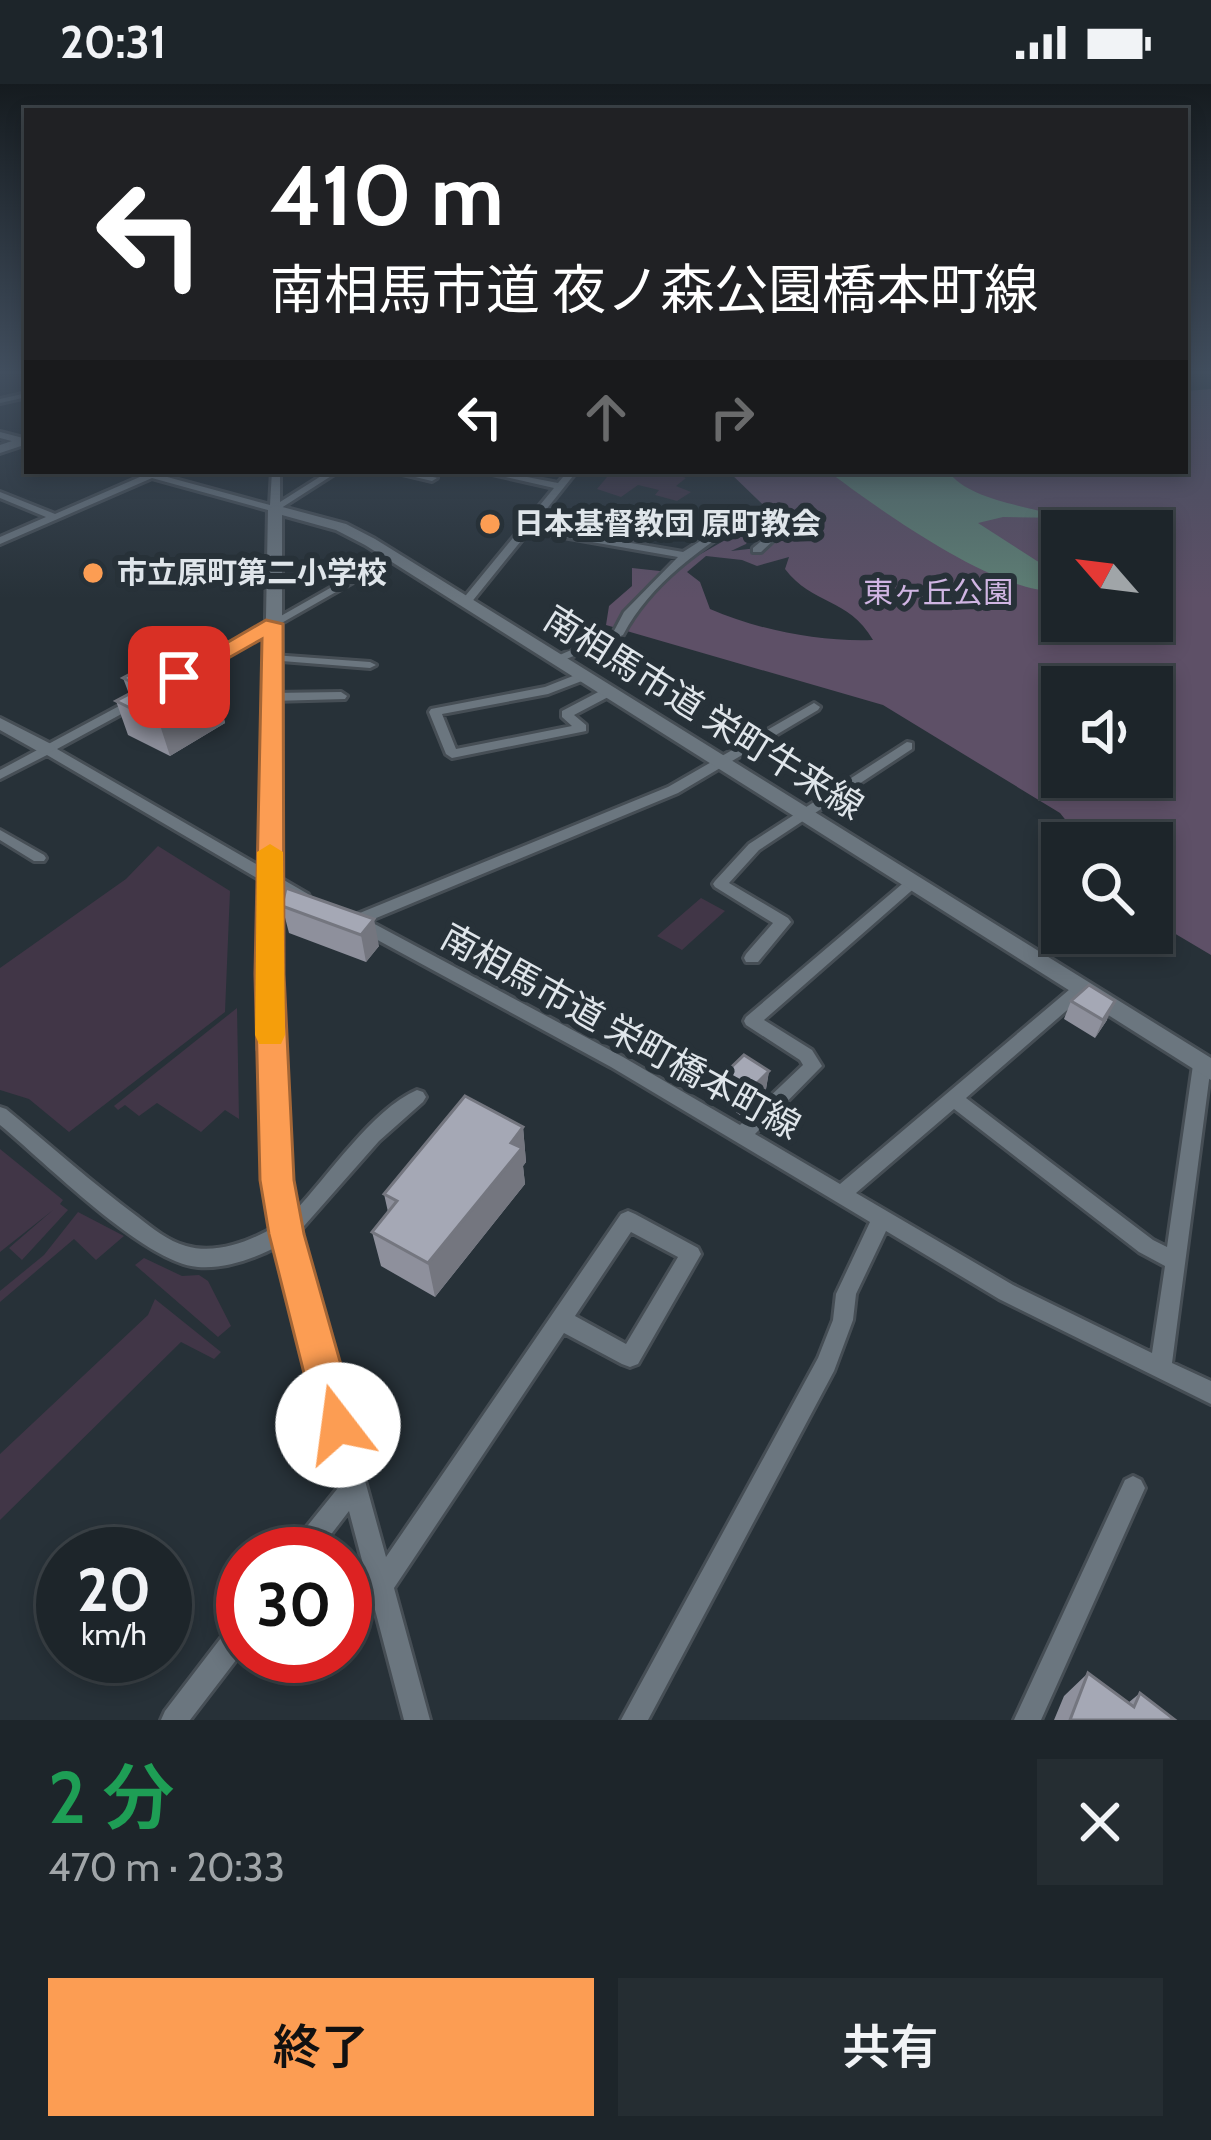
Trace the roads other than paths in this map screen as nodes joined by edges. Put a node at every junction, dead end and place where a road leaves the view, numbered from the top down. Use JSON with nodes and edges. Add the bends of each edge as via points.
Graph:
{"nodes":[{"id":1,"x":155,"y":474,"type":"edge"},
{"id":2,"x":160,"y":474,"type":"edge"},
{"id":3,"x":276,"y":474,"type":"edge"},
{"id":4,"x":329,"y":474,"type":"edge"},
{"id":5,"x":410,"y":474,"type":"edge"},
{"id":6,"x":570,"y":474,"type":"edge"},
{"id":7,"x":519,"y":475,"type":"edge"},
{"id":8,"x":432,"y":478,"type":"dead end"},
{"id":9,"x":560,"y":486,"type":"junction"},
{"id":10,"x":0,"y":495,"type":"edge"},
{"id":11,"x":19,"y":502,"type":"junction"},
{"id":12,"x":0,"y":508,"type":"edge"},
{"id":13,"x":274,"y":509,"type":"junction"},
{"id":14,"x":54,"y":518,"type":"junction"},
{"id":15,"x":526,"y":528,"type":"junction"},
{"id":16,"x":0,"y":541,"type":"edge"},
{"id":17,"x":757,"y":550,"type":"dead end"},
{"id":18,"x":685,"y":555,"type":"junction"},
{"id":19,"x":394,"y":556,"type":"junction"},
{"id":20,"x":466,"y":602,"type":"junction"},
{"id":21,"x":273,"y":624,"type":"junction"},
{"id":22,"x":273,"y":658,"type":"junction"},
{"id":23,"x":557,"y":659,"type":"junction"},
{"id":24,"x":370,"y":664,"type":"dead end"},
{"id":25,"x":584,"y":676,"type":"junction"},
{"id":26,"x":179,"y":677,"type":"edge"},
{"id":27,"x":608,"y":692,"type":"junction"},
{"id":28,"x":341,"y":696,"type":"dead end"},
{"id":29,"x":272,"y":697,"type":"junction"},
{"id":30,"x":138,"y":700,"type":"edge"},
{"id":31,"x":814,"y":707,"type":"dead end"},
{"id":32,"x":0,"y":723,"type":"edge"},
{"id":33,"x":908,"y":746,"type":"dead end"},
{"id":34,"x":47,"y":749,"type":"junction"},
{"id":35,"x":722,"y":764,"type":"junction"},
{"id":36,"x":0,"y":776,"type":"edge"},
{"id":37,"x":805,"y":815,"type":"junction"},
{"id":38,"x":0,"y":834,"type":"edge"},
{"id":39,"x":39,"y":858,"type":"dead end"},
{"id":40,"x":269,"y":879,"type":"junction"},
{"id":41,"x":913,"y":882,"type":"junction"},
{"id":42,"x":355,"y":920,"type":"junction"},
{"id":43,"x":752,"y":958,"type":"dead end"},
{"id":44,"x":1082,"y":988,"type":"junction"},
{"id":45,"x":270,"y":1049,"type":"joint"},
{"id":46,"x":1207,"y":1068,"type":"edge"},
{"id":47,"x":418,"y":1097,"type":"dead end"},
{"id":48,"x":954,"y":1099,"type":"junction"},
{"id":49,"x":0,"y":1114,"type":"edge"},
{"id":50,"x":742,"y":1135,"type":"junction"},
{"id":51,"x":842,"y":1195,"type":"junction"},
{"id":52,"x":882,"y":1218,"type":"junction"},
{"id":53,"x":286,"y":1234,"type":"junction"},
{"id":54,"x":1173,"y":1260,"type":"junction"},
{"id":55,"x":563,"y":1321,"type":"junction"},
{"id":56,"x":1161,"y":1366,"type":"junction"},
{"id":57,"x":1211,"y":1393,"type":"edge"},
{"id":58,"x":354,"y":1486,"type":"junction"},
{"id":59,"x":1133,"y":1488,"type":"dead end"},
{"id":60,"x":323,"y":1527,"type":"edge"},
{"id":61,"x":382,"y":1584,"type":"junction"},
{"id":62,"x":216,"y":1665,"type":"edge"},
{"id":63,"x":174,"y":1720,"type":"edge"},
{"id":64,"x":417,"y":1720,"type":"edge"},
{"id":65,"x":634,"y":1720,"type":"edge"},
{"id":66,"x":1027,"y":1720,"type":"edge"}],
"edges":[{"from":1,"to":14,"type":"street"},
{"from":2,"to":13,"type":"street","name":"南相馬市道 栄町牛来線"},
{"from":3,"to":13,"type":"street"},
{"from":4,"to":13,"type":"street"},
{"from":5,"to":8,"type":"street"},
{"from":6,"to":9,"type":"street"},
{"from":7,"to":9,"type":"street"},
{"from":9,"to":15,"type":"street"},
{"from":10,"to":11,"type":"street"},
{"from":11,"to":12,"type":"street"},
{"from":11,"to":14,"type":"street"},
{"from":13,"to":19,"type":"street","name":"南相馬市道 栄町牛来線","via":[[346,529]]},
{"from":13,"to":21,"type":"street"},
{"from":14,"to":16,"type":"street"},
{"from":15,"to":18,"type":"street"},
{"from":15,"to":20,"type":"street"},
{"from":17,"to":18,"type":"street","via":[[773,534],[765,518],[748,513]]},
{"from":18,"to":23,"type":"street","via":[[619,633]]},
{"from":19,"to":20,"type":"street","name":"南相馬市道 栄町牛来線"},
{"from":19,"to":21,"type":"street"},
{"from":20,"to":23,"type":"street","name":"南相馬市道 栄町牛来線"},
{"from":21,"to":22,"type":"street"},
{"from":21,"to":26,"type":"street"},
{"from":22,"to":24,"type":"street"},
{"from":22,"to":29,"type":"street"},
{"from":23,"to":25,"type":"street","name":"南相馬市道 栄町牛来線"},
{"from":25,"to":27,"type":"street","name":"南相馬市道 栄町牛来線"},
{"from":25,"to":27,"type":"street","via":[[435,712],[452,754],[582,728],[566,714]]},
{"from":27,"to":35,"type":"street","name":"南相馬市道 栄町牛来線"},
{"from":28,"to":29,"type":"street"},
{"from":29,"to":40,"type":"street"},
{"from":30,"to":34,"type":"street"},
{"from":31,"to":35,"type":"street"},
{"from":32,"to":34,"type":"street","name":"南相馬市道 栄町橋本町線"},
{"from":33,"to":37,"type":"street"},
{"from":34,"to":36,"type":"street"},
{"from":34,"to":40,"type":"street","name":"南相馬市道 栄町橋本町線"},
{"from":35,"to":37,"type":"street","name":"南相馬市道 栄町牛来線"},
{"from":35,"to":42,"type":"street"},
{"from":37,"to":41,"type":"street","name":"南相馬市道 栄町牛来線"},
{"from":37,"to":43,"type":"street","via":[[754,847],[720,884],[784,922]]},
{"from":38,"to":39,"type":"street"},
{"from":40,"to":42,"type":"street","name":"南相馬市道 栄町橋本町線"},
{"from":40,"to":45,"type":"street"},
{"from":41,"to":44,"type":"street","name":"南相馬市道 栄町牛来線"},
{"from":41,"to":50,"type":"street","via":[[752,1021],[813,1066]]},
{"from":42,"to":50,"type":"street","name":"南相馬市道 栄町橋本町線"},
{"from":44,"to":46,"type":"street","name":"南相馬市道 栄町牛来線"},
{"from":44,"to":48,"type":"street"},
{"from":45,"to":53,"type":"street"},
{"from":46,"to":54,"type":"street"},
{"from":47,"to":53,"type":"street"},
{"from":48,"to":51,"type":"street"},
{"from":48,"to":54,"type":"street"},
{"from":49,"to":53,"type":"street","via":[[186,1256],[227,1255]]},
{"from":50,"to":51,"type":"street","name":"南相馬市道 栄町橋本町線"},
{"from":51,"to":52,"type":"street","name":"南相馬市道 栄町橋本町線"},
{"from":52,"to":56,"type":"street","name":"南相馬市道 栄町橋本町線","via":[[1024,1301]]},
{"from":52,"to":65,"type":"street","via":[[846,1294],[826,1364]]},
{"from":53,"to":58,"type":"street"},
{"from":54,"to":56,"type":"street"},
{"from":55,"to":55,"type":"street","via":[[628,1220],[691,1254],[630,1357]]},
{"from":55,"to":61,"type":"street"},
{"from":56,"to":57,"type":"street","name":"南相馬市道 栄町橋本町線"},
{"from":58,"to":60,"type":"street"},
{"from":58,"to":61,"type":"street"},
{"from":59,"to":66,"type":"street"},
{"from":61,"to":64,"type":"street"},
{"from":62,"to":63,"type":"street"}]}
